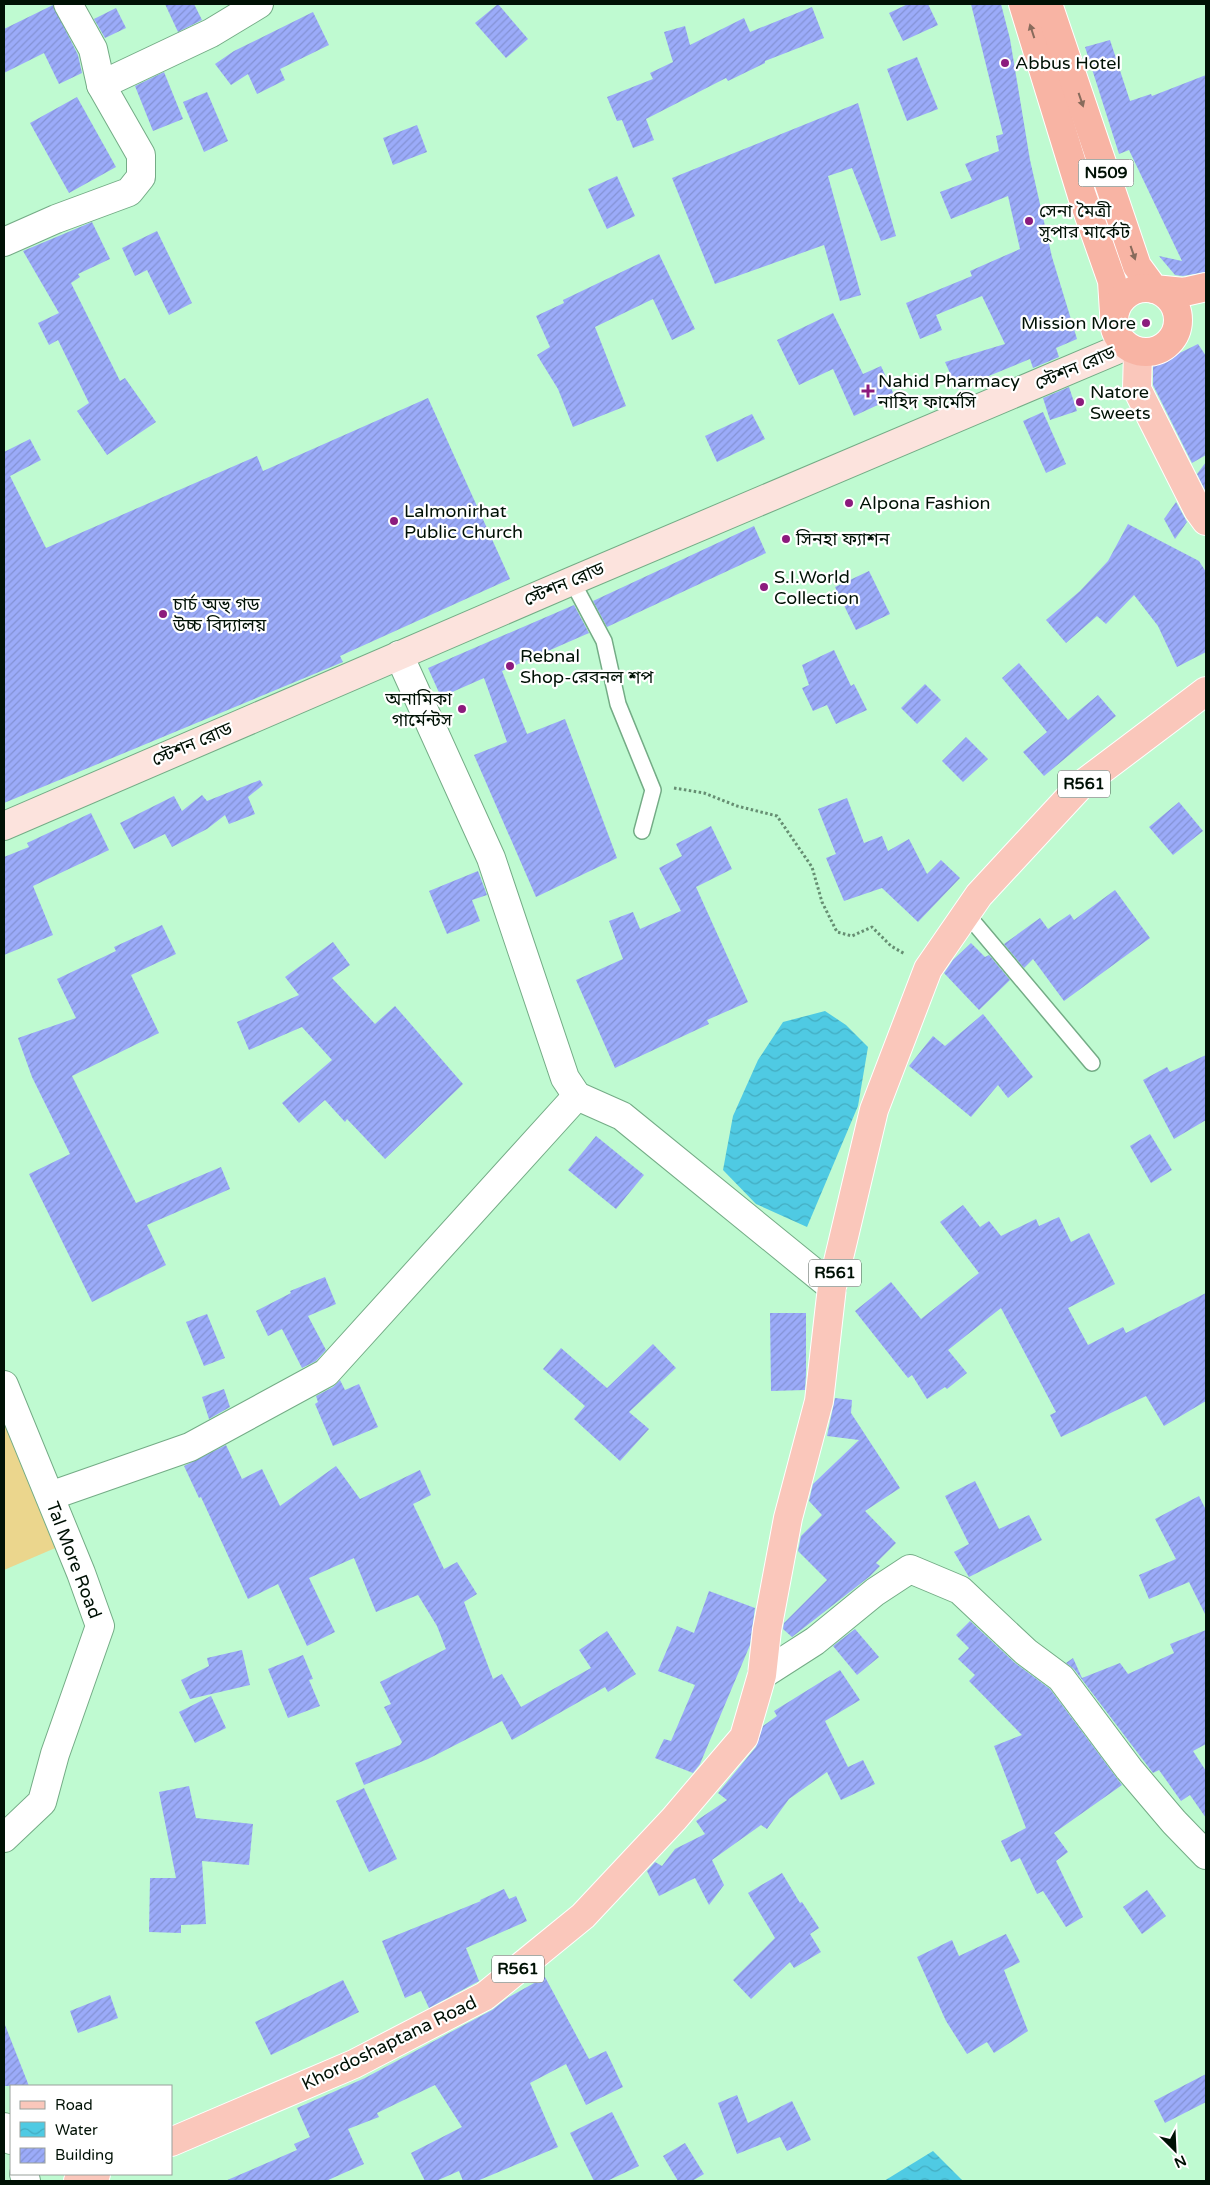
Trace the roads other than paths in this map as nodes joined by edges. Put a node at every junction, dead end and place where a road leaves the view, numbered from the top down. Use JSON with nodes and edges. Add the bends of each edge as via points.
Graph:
{"nodes":[{"id":1,"x":68,"y":4,"type":"edge"},
{"id":2,"x":259,"y":4,"type":"edge"},
{"id":3,"x":1023,"y":4,"type":"edge"},
{"id":4,"x":1048,"y":4,"type":"edge"},
{"id":5,"x":101,"y":85,"type":"junction"},
{"id":6,"x":4,"y":242,"type":"edge"},
{"id":7,"x":1206,"y":287,"type":"edge"},
{"id":8,"x":1154,"y":289,"type":"junction"},
{"id":9,"x":1206,"y":303,"type":"edge"},
{"id":10,"x":1114,"y":312,"type":"junction"},
{"id":11,"x":1178,"y":316,"type":"junction"},
{"id":12,"x":1132,"y":349,"type":"junction"},
{"id":13,"x":1206,"y":521,"type":"edge"},
{"id":14,"x":572,"y":581,"type":"junction"},
{"id":15,"x":399,"y":655,"type":"junction"},
{"id":16,"x":1206,"y":691,"type":"edge"},
{"id":17,"x":4,"y":824,"type":"edge"},
{"id":18,"x":642,"y":831,"type":"dead end"},
{"id":19,"x":972,"y":903,"type":"junction"},
{"id":20,"x":1092,"y":1063,"type":"dead end"},
{"id":21,"x":578,"y":1096,"type":"junction"},
{"id":22,"x":832,"y":1287,"type":"junction"},
{"id":23,"x":4,"y":1386,"type":"edge"},
{"id":24,"x":50,"y":1496,"type":"junction"},
{"id":25,"x":762,"y":1675,"type":"junction"},
{"id":26,"x":4,"y":1838,"type":"edge"},
{"id":27,"x":1206,"y":1855,"type":"edge"},
{"id":28,"x":4,"y":2127,"type":"edge"},
{"id":29,"x":10,"y":2138,"type":"edge"},
{"id":30,"x":172,"y":2142,"type":"edge"},
{"id":31,"x":93,"y":2175,"type":"edge"},
{"id":32,"x":78,"y":2181,"type":"edge"}],
"edges":[{"from":1,"to":5,"type":"street","via":[[93,49]]},
{"from":2,"to":5,"type":"street","via":[[211,33]]},
{"from":10,"to":3,"type":"highway","number":"N509","one_way":true,"via":[[1112,281],[1082,196]]},
{"from":4,"to":8,"type":"highway","number":"N509","one_way":true,"via":[[1137,266]]},
{"from":5,"to":6,"type":"street","via":[[141,155],[141,178],[129,192]]},
{"from":7,"to":8,"type":"highway","via":[[1184,292]]},
{"from":8,"to":10,"type":"highway","via":[[1130,292]]},
{"from":8,"to":11,"type":"highway","number":"N509","via":[[1166,294]]},
{"from":9,"to":11,"type":"highway"},
{"from":10,"to":12,"type":"highway","number":"N509","via":[[1113,325],[1117,337]]},
{"from":11,"to":12,"type":"highway","via":[[1172,340],[1162,349],[1150,353]]},
{"from":12,"to":13,"type":"main road","via":[[1137,389]]},
{"from":12,"to":14,"type":"main road","name":"স্টেশন রোড"},
{"from":14,"to":15,"type":"main road","name":"স্টেশন রোড"},
{"from":14,"to":18,"type":"lane","via":[[604,641],[618,704],[653,790]]},
{"from":15,"to":17,"type":"main road","name":"স্টেশন রোড"},
{"from":15,"to":21,"type":"street","via":[[491,858],[565,1078]]},
{"from":16,"to":19,"type":"main road","number":"R561","via":[[1080,786]]},
{"from":19,"to":20,"type":"lane"},
{"from":19,"to":22,"type":"main road","number":"R561","via":[[928,969],[874,1110]]},
{"from":21,"to":22,"type":"street","via":[[622,1116]]},
{"from":21,"to":24,"type":"street","via":[[326,1373],[190,1447]]},
{"from":22,"to":25,"type":"main road","number":"R561","via":[[819,1401],[788,1518]]},
{"from":23,"to":24,"type":"street","name":"Tal More Road"},
{"from":24,"to":26,"type":"street","name":"Tal More Road","via":[[100,1626],[55,1754],[42,1802]]},
{"from":25,"to":27,"type":"street","via":[[910,1569],[960,1590],[1026,1652],[1061,1678],[1130,1769]]},
{"from":25,"to":30,"type":"main road","name":"Khordoshaptana Road","number":"R561","via":[[744,1737],[674,1819],[583,1916],[485,1996],[354,2064]]},
{"from":28,"to":29,"type":"street"},
{"from":31,"to":32,"type":"main road"}]}
